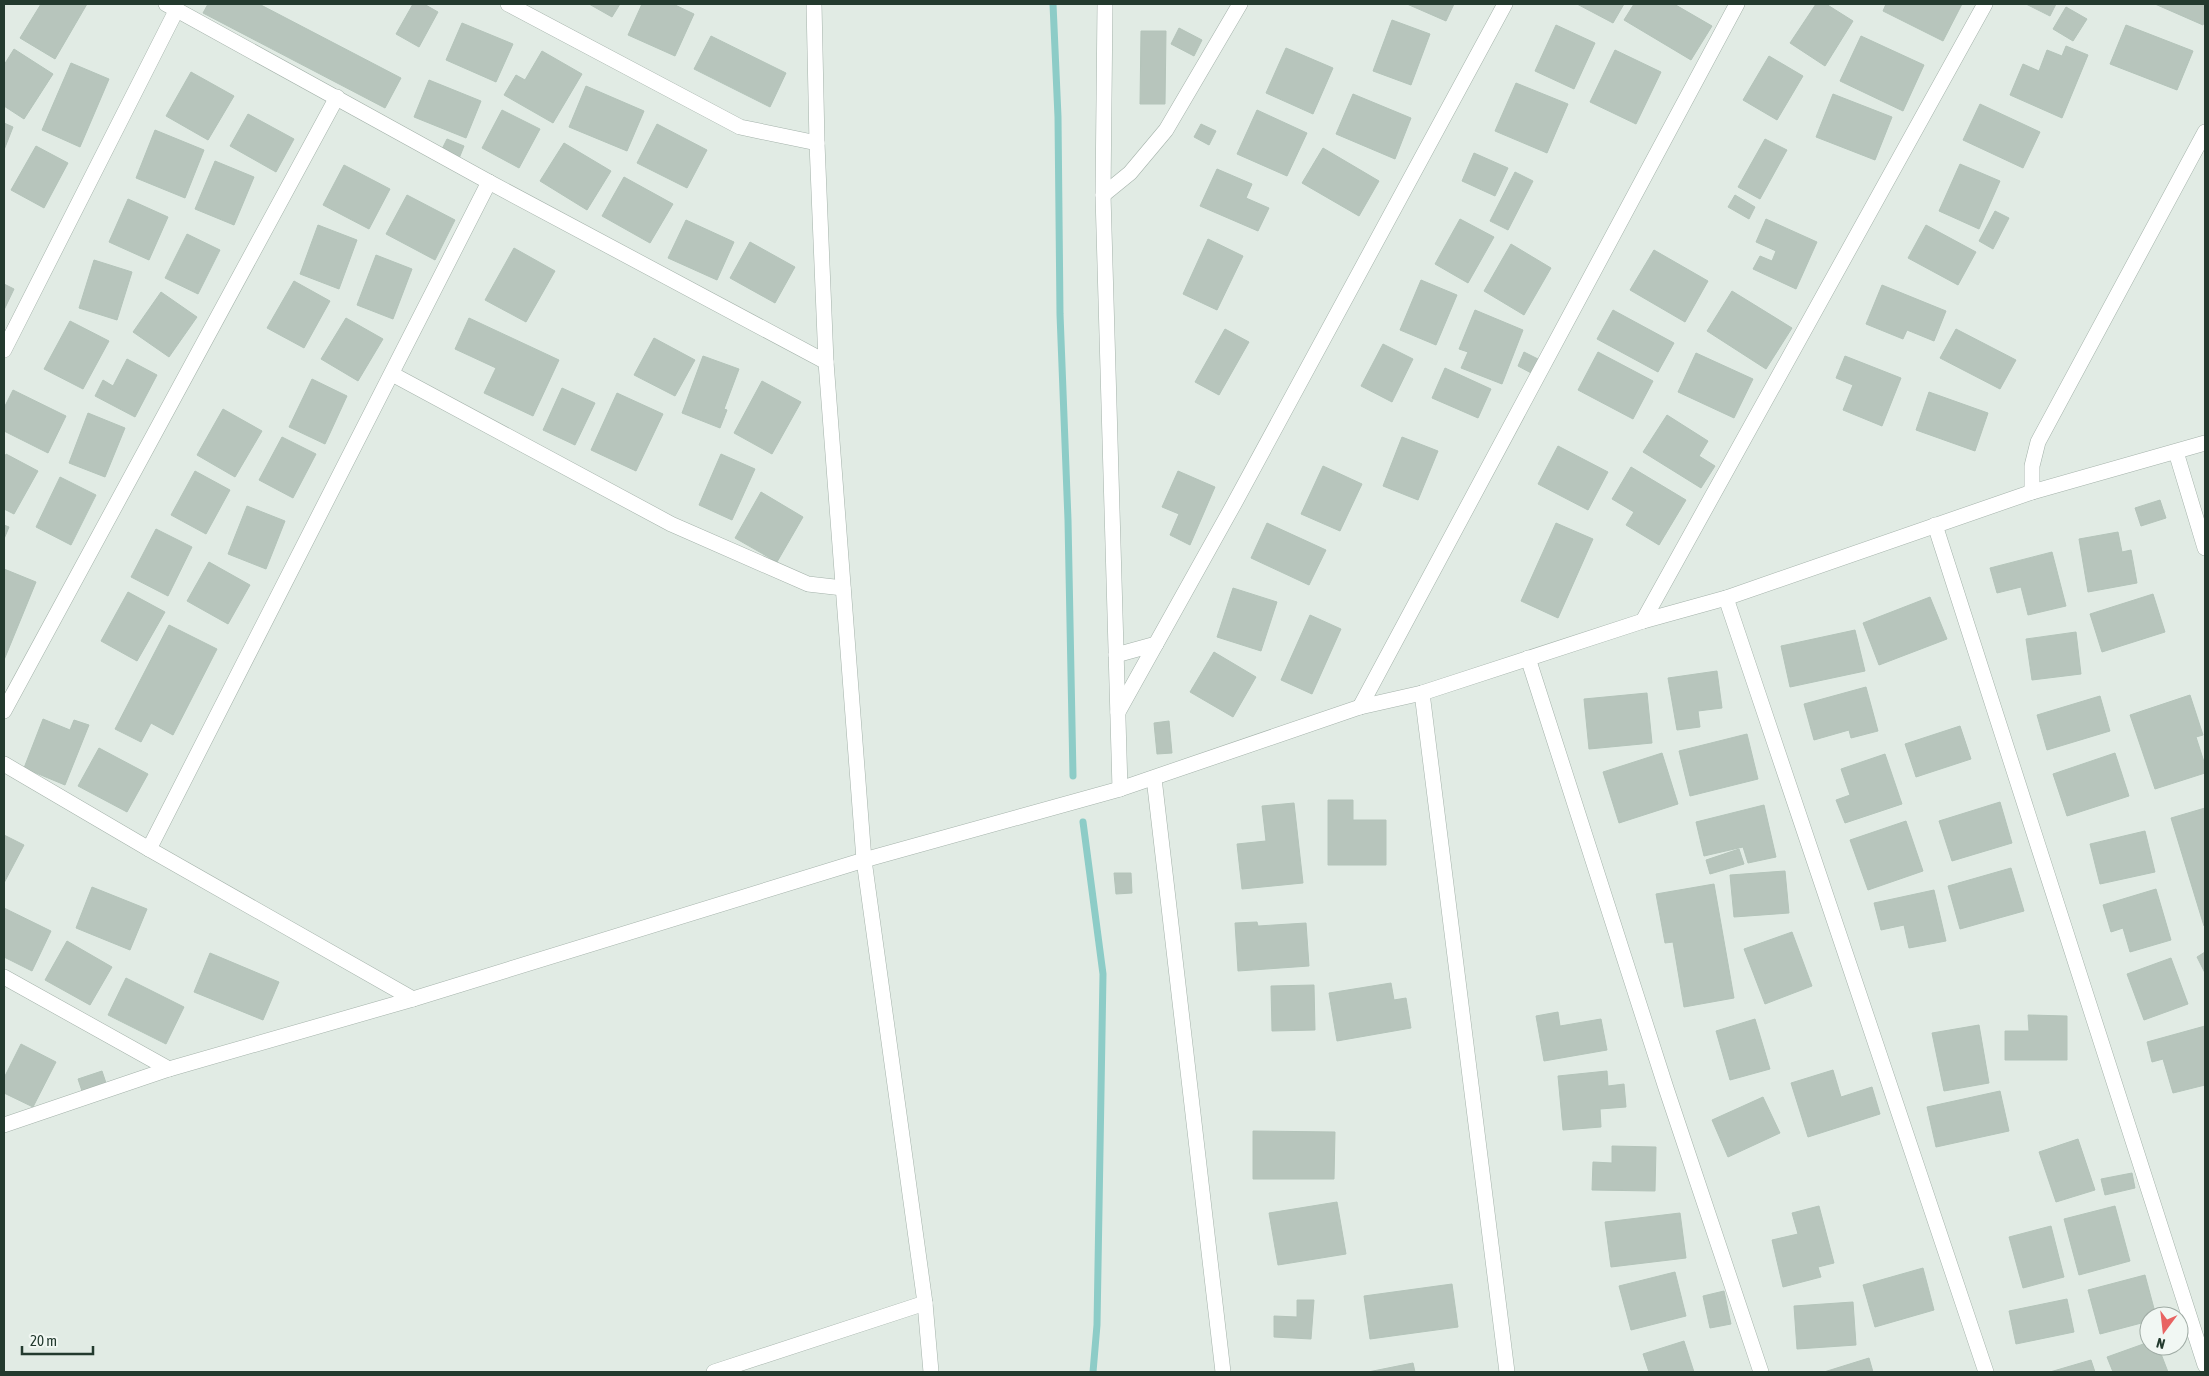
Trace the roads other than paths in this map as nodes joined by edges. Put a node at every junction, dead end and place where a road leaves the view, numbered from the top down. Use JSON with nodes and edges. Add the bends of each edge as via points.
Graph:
{"nodes":[{"id":1,"x":508,"y":4,"type":"edge"},
{"id":2,"x":814,"y":4,"type":"edge"},
{"id":3,"x":1105,"y":4,"type":"edge"},
{"id":4,"x":1240,"y":4,"type":"edge"},
{"id":5,"x":1504,"y":4,"type":"edge"},
{"id":6,"x":1737,"y":4,"type":"edge"},
{"id":7,"x":1984,"y":4,"type":"edge"},
{"id":8,"x":171,"y":6,"type":"edge"},
{"id":9,"x":337,"y":97,"type":"junction"},
{"id":10,"x":2205,"y":132,"type":"edge"},
{"id":11,"x":817,"y":143,"type":"junction"},
{"id":12,"x":489,"y":182,"type":"junction"},
{"id":13,"x":1102,"y":195,"type":"junction"},
{"id":14,"x":4,"y":350,"type":"edge"},
{"id":15,"x":826,"y":362,"type":"junction"},
{"id":16,"x":392,"y":374,"type":"junction"},
{"id":17,"x":2205,"y":442,"type":"edge"},
{"id":18,"x":2176,"y":452,"type":"junction"},
{"id":19,"x":2032,"y":492,"type":"junction"},
{"id":20,"x":1935,"y":525,"type":"junction"},
{"id":21,"x":2205,"y":548,"type":"edge"},
{"id":22,"x":843,"y":588,"type":"junction"},
{"id":23,"x":1726,"y":598,"type":"junction"},
{"id":24,"x":1643,"y":621,"type":"junction"},
{"id":25,"x":1156,"y":644,"type":"junction"},
{"id":26,"x":1116,"y":656,"type":"junction"},
{"id":27,"x":1528,"y":658,"type":"junction"},
{"id":28,"x":1422,"y":693,"type":"junction"},
{"id":29,"x":1360,"y":706,"type":"junction"},
{"id":30,"x":4,"y":711,"type":"edge"},
{"id":31,"x":1118,"y":712,"type":"junction"},
{"id":32,"x":4,"y":764,"type":"edge"},
{"id":33,"x":1154,"y":778,"type":"junction"},
{"id":34,"x":1120,"y":789,"type":"junction"},
{"id":35,"x":149,"y":850,"type":"junction"},
{"id":36,"x":864,"y":860,"type":"junction"},
{"id":37,"x":4,"y":977,"type":"edge"},
{"id":38,"x":413,"y":999,"type":"junction"},
{"id":39,"x":169,"y":1069,"type":"junction"},
{"id":40,"x":4,"y":1125,"type":"edge"},
{"id":41,"x":925,"y":1304,"type":"junction"},
{"id":42,"x":2205,"y":1365,"type":"edge"},
{"id":43,"x":714,"y":1372,"type":"edge"},
{"id":44,"x":931,"y":1372,"type":"edge"},
{"id":45,"x":1223,"y":1372,"type":"edge"},
{"id":46,"x":1507,"y":1372,"type":"edge"},
{"id":47,"x":1761,"y":1372,"type":"edge"},
{"id":48,"x":1986,"y":1372,"type":"edge"}],
"edges":[{"from":1,"to":11,"type":"street","via":[[740,127]]},
{"from":2,"to":11,"type":"street"},
{"from":3,"to":13,"type":"street"},
{"from":4,"to":13,"type":"street","via":[[1166,130],[1130,173]]},
{"from":5,"to":25,"type":"street"},
{"from":6,"to":29,"type":"street"},
{"from":7,"to":24,"type":"street"},
{"from":8,"to":9,"type":"street"},
{"from":8,"to":14,"type":"street"},
{"from":9,"to":12,"type":"street"},
{"from":9,"to":30,"type":"street"},
{"from":10,"to":19,"type":"street","via":[[2038,442],[2032,466]]},
{"from":11,"to":15,"type":"street"},
{"from":12,"to":15,"type":"street"},
{"from":12,"to":16,"type":"street"},
{"from":13,"to":26,"type":"street"},
{"from":15,"to":22,"type":"street"},
{"from":16,"to":22,"type":"street","via":[[670,524],[808,584]]},
{"from":16,"to":35,"type":"street"},
{"from":17,"to":18,"type":"street"},
{"from":18,"to":19,"type":"street"},
{"from":18,"to":21,"type":"street"},
{"from":19,"to":20,"type":"street"},
{"from":20,"to":23,"type":"street"},
{"from":20,"to":42,"type":"street"},
{"from":22,"to":36,"type":"street"},
{"from":23,"to":24,"type":"street"},
{"from":23,"to":48,"type":"street"},
{"from":24,"to":27,"type":"street"},
{"from":25,"to":26,"type":"street"},
{"from":25,"to":31,"type":"street"},
{"from":26,"to":31,"type":"street"},
{"from":27,"to":28,"type":"street"},
{"from":27,"to":47,"type":"street"},
{"from":28,"to":29,"type":"street"},
{"from":28,"to":46,"type":"street"},
{"from":29,"to":33,"type":"street"},
{"from":31,"to":34,"type":"street"},
{"from":32,"to":35,"type":"street"},
{"from":33,"to":34,"type":"street"},
{"from":33,"to":45,"type":"street"},
{"from":34,"to":36,"type":"street"},
{"from":35,"to":38,"type":"street"},
{"from":36,"to":38,"type":"street"},
{"from":36,"to":41,"type":"street"},
{"from":37,"to":39,"type":"street"},
{"from":38,"to":39,"type":"street"},
{"from":39,"to":40,"type":"street"},
{"from":41,"to":43,"type":"street"},
{"from":41,"to":44,"type":"street"}]}
